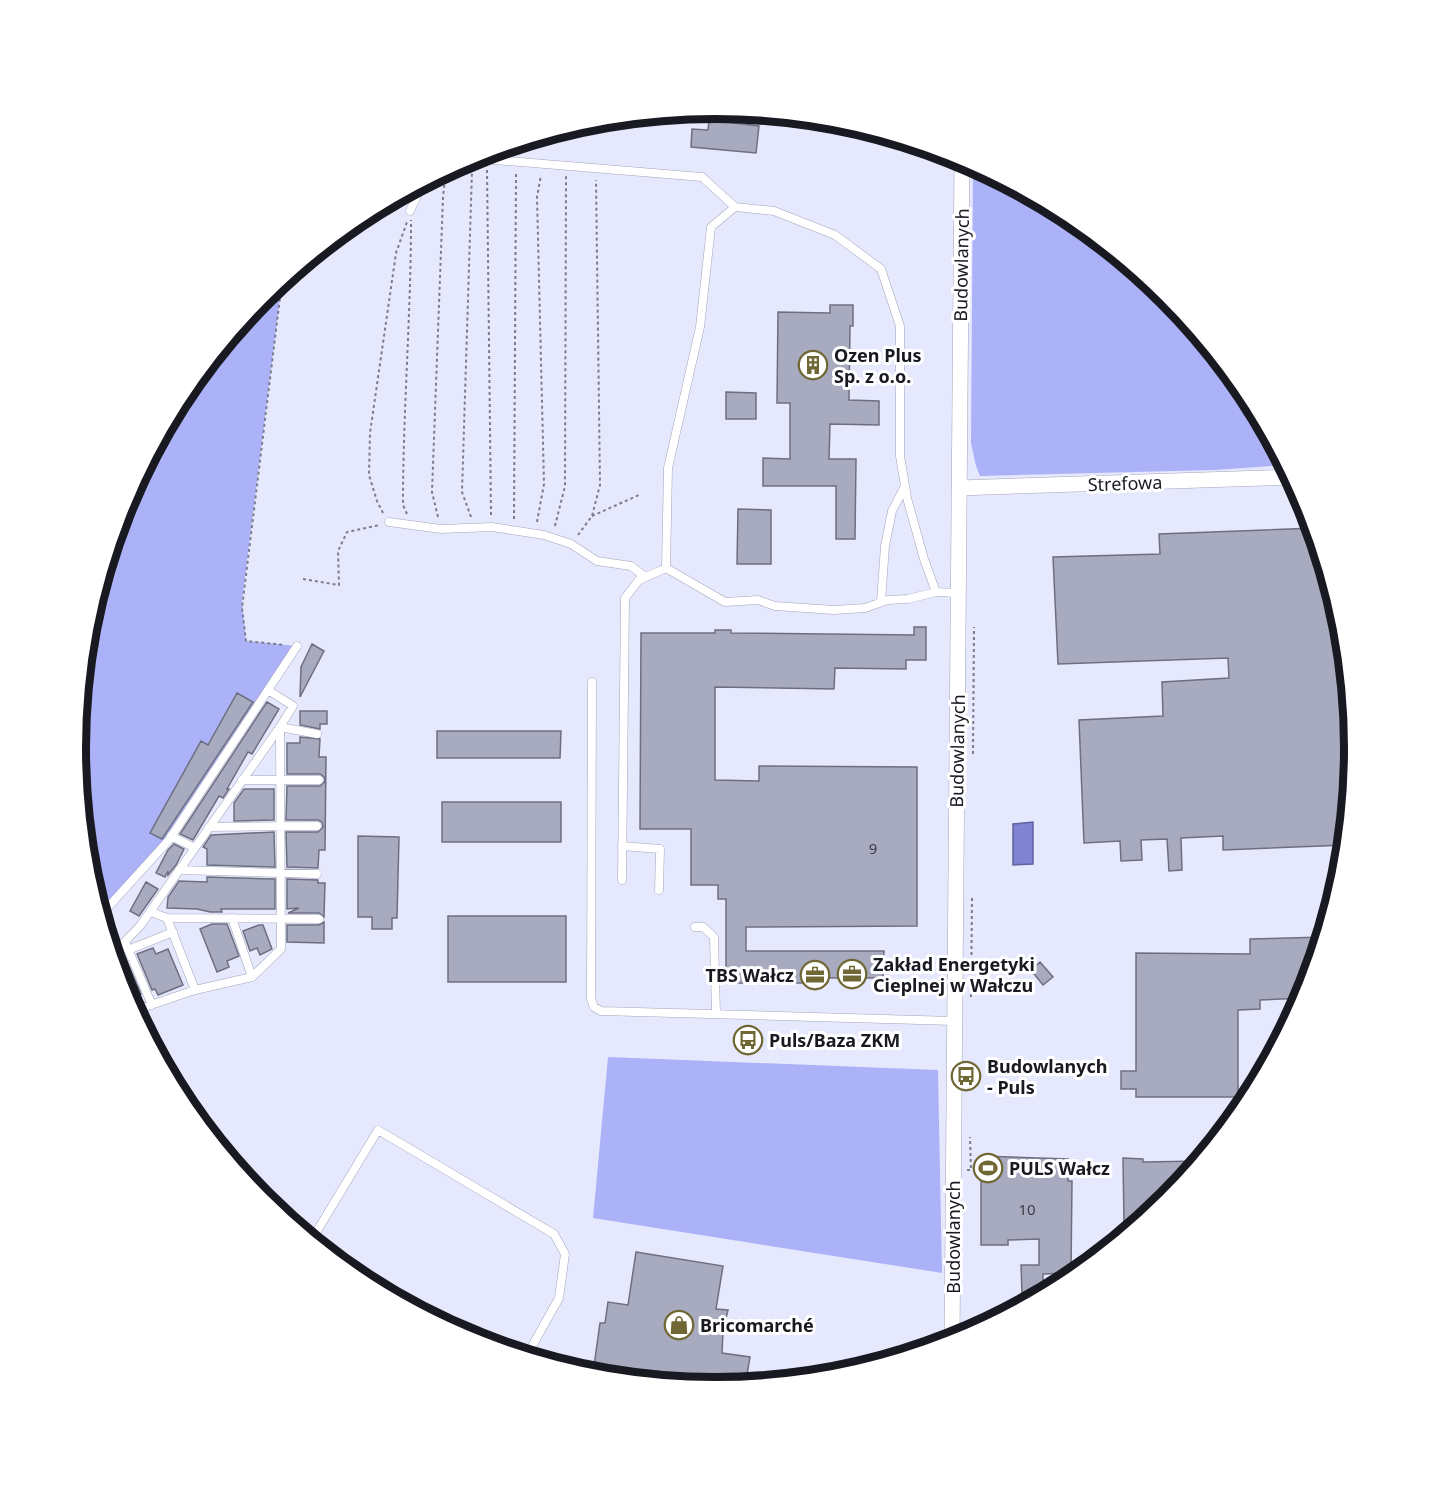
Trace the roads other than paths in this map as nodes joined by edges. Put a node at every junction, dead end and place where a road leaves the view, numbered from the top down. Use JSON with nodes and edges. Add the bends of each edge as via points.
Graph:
{"nodes":[{"id":1,"x":492,"y":160,"type":"edge"},
{"id":2,"x":962,"y":170,"type":"edge"},
{"id":3,"x":418,"y":194,"type":"edge"},
{"id":4,"x":735,"y":207,"type":"junction"},
{"id":5,"x":410,"y":211,"type":"road end"},
{"id":6,"x":1283,"y":477,"type":"edge"},
{"id":7,"x":905,"y":486,"type":"junction"},
{"id":8,"x":959,"y":488,"type":"junction"},
{"id":9,"x":389,"y":522,"type":"road end"},
{"id":10,"x":666,"y":568,"type":"junction"},
{"id":11,"x":645,"y":577,"type":"junction"},
{"id":12,"x":936,"y":592,"type":"junction"},
{"id":13,"x":958,"y":593,"type":"junction"},
{"id":14,"x":881,"y":602,"type":"junction"},
{"id":15,"x":297,"y":646,"type":"road end"},
{"id":16,"x":592,"y":682,"type":"dead end"},
{"id":17,"x":268,"y":690,"type":"junction"},
{"id":18,"x":280,"y":727,"type":"junction"},
{"id":19,"x":317,"y":734,"type":"dead end"},
{"id":20,"x":242,"y":780,"type":"junction"},
{"id":21,"x":280,"y":780,"type":"junction"},
{"id":22,"x":319,"y":780,"type":"dead end"},
{"id":23,"x":280,"y":826,"type":"junction"},
{"id":24,"x":317,"y":826,"type":"dead end"},
{"id":25,"x":209,"y":827,"type":"junction"},
{"id":26,"x":171,"y":836,"type":"junction"},
{"id":27,"x":622,"y":846,"type":"junction"},
{"id":28,"x":195,"y":848,"type":"junction"},
{"id":29,"x":179,"y":870,"type":"junction"},
{"id":30,"x":280,"y":873,"type":"junction"},
{"id":31,"x":316,"y":874,"type":"dead end"},
{"id":32,"x":622,"y":880,"type":"dead end"},
{"id":33,"x":659,"y":890,"type":"dead end"},
{"id":34,"x":106,"y":909,"type":"edge"},
{"id":35,"x":151,"y":912,"type":"junction"},
{"id":36,"x":167,"y":918,"type":"junction"},
{"id":37,"x":232,"y":918,"type":"junction"},
{"id":38,"x":281,"y":919,"type":"junction"},
{"id":39,"x":319,"y":919,"type":"dead end"},
{"id":40,"x":695,"y":927,"type":"dead end"},
{"id":41,"x":173,"y":932,"type":"junction"},
{"id":42,"x":126,"y":946,"type":"junction"},
{"id":43,"x":119,"y":951,"type":"edge"},
{"id":44,"x":252,"y":977,"type":"junction"},
{"id":45,"x":195,"y":990,"type":"junction"},
{"id":46,"x":152,"y":1005,"type":"junction"},
{"id":47,"x":141,"y":1008,"type":"edge"},
{"id":48,"x":716,"y":1014,"type":"junction"},
{"id":49,"x":954,"y":1022,"type":"junction"},
{"id":50,"x":315,"y":1234,"type":"edge"},
{"id":51,"x":952,"y":1332,"type":"edge"},
{"id":52,"x":530,"y":1350,"type":"edge"}],
"edges":[{"from":1,"to":4,"type":"lane","via":[[702,177]]},
{"from":2,"to":8,"type":"street","name":"Budowlanych"},
{"from":3,"to":5,"type":"lane"},
{"from":4,"to":7,"type":"lane","via":[[774,211],[835,235],[881,269],[900,326],[900,456]]},
{"from":4,"to":10,"type":"lane","via":[[711,227],[700,327],[668,468]]},
{"from":6,"to":8,"type":"street","name":"Strefowa"},
{"from":7,"to":12,"type":"lane"},
{"from":7,"to":14,"type":"lane","via":[[892,511]]},
{"from":8,"to":13,"type":"street","name":"Budowlanych"},
{"from":9,"to":11,"type":"lane","via":[[441,528],[492,527],[536,534],[571,544],[597,561],[631,566]]},
{"from":10,"to":11,"type":"lane"},
{"from":10,"to":14,"type":"lane","via":[[725,602],[759,600],[775,606],[834,610],[865,608]]},
{"from":11,"to":27,"type":"lane","via":[[625,598]]},
{"from":12,"to":13,"type":"lane"},
{"from":12,"to":14,"type":"lane"},
{"from":13,"to":49,"type":"street","name":"Budowlanych"},
{"from":15,"to":17,"type":"lane"},
{"from":16,"to":48,"type":"lane","via":[[591,999],[601,1011]]},
{"from":17,"to":18,"type":"lane","via":[[293,706]]},
{"from":17,"to":26,"type":"lane"},
{"from":18,"to":19,"type":"lane"},
{"from":18,"to":20,"type":"lane"},
{"from":18,"to":21,"type":"lane"},
{"from":20,"to":21,"type":"lane"},
{"from":20,"to":25,"type":"lane"},
{"from":21,"to":22,"type":"lane"},
{"from":21,"to":23,"type":"lane"},
{"from":23,"to":24,"type":"lane"},
{"from":23,"to":25,"type":"lane"},
{"from":23,"to":30,"type":"lane"},
{"from":25,"to":28,"type":"lane"},
{"from":26,"to":28,"type":"lane"},
{"from":26,"to":34,"type":"lane"},
{"from":27,"to":32,"type":"lane"},
{"from":27,"to":33,"type":"lane","via":[[660,849]]},
{"from":28,"to":29,"type":"lane"},
{"from":29,"to":30,"type":"lane"},
{"from":29,"to":35,"type":"lane"},
{"from":30,"to":31,"type":"lane"},
{"from":30,"to":38,"type":"lane"},
{"from":35,"to":36,"type":"lane"},
{"from":35,"to":42,"type":"lane"},
{"from":36,"to":37,"type":"lane"},
{"from":36,"to":41,"type":"lane"},
{"from":37,"to":38,"type":"lane"},
{"from":37,"to":44,"type":"lane"},
{"from":38,"to":39,"type":"lane"},
{"from":38,"to":44,"type":"lane","via":[[280,949]]},
{"from":40,"to":48,"type":"lane","via":[[703,927],[714,937]]},
{"from":41,"to":42,"type":"lane"},
{"from":41,"to":45,"type":"lane"},
{"from":42,"to":43,"type":"lane"},
{"from":42,"to":46,"type":"lane"},
{"from":44,"to":45,"type":"lane"},
{"from":45,"to":46,"type":"lane"},
{"from":46,"to":47,"type":"lane"},
{"from":48,"to":49,"type":"lane"},
{"from":49,"to":51,"type":"street","name":"Budowlanych"},
{"from":50,"to":52,"type":"lane","via":[[378,1130],[554,1234],[566,1254],[559,1298]]}]}
